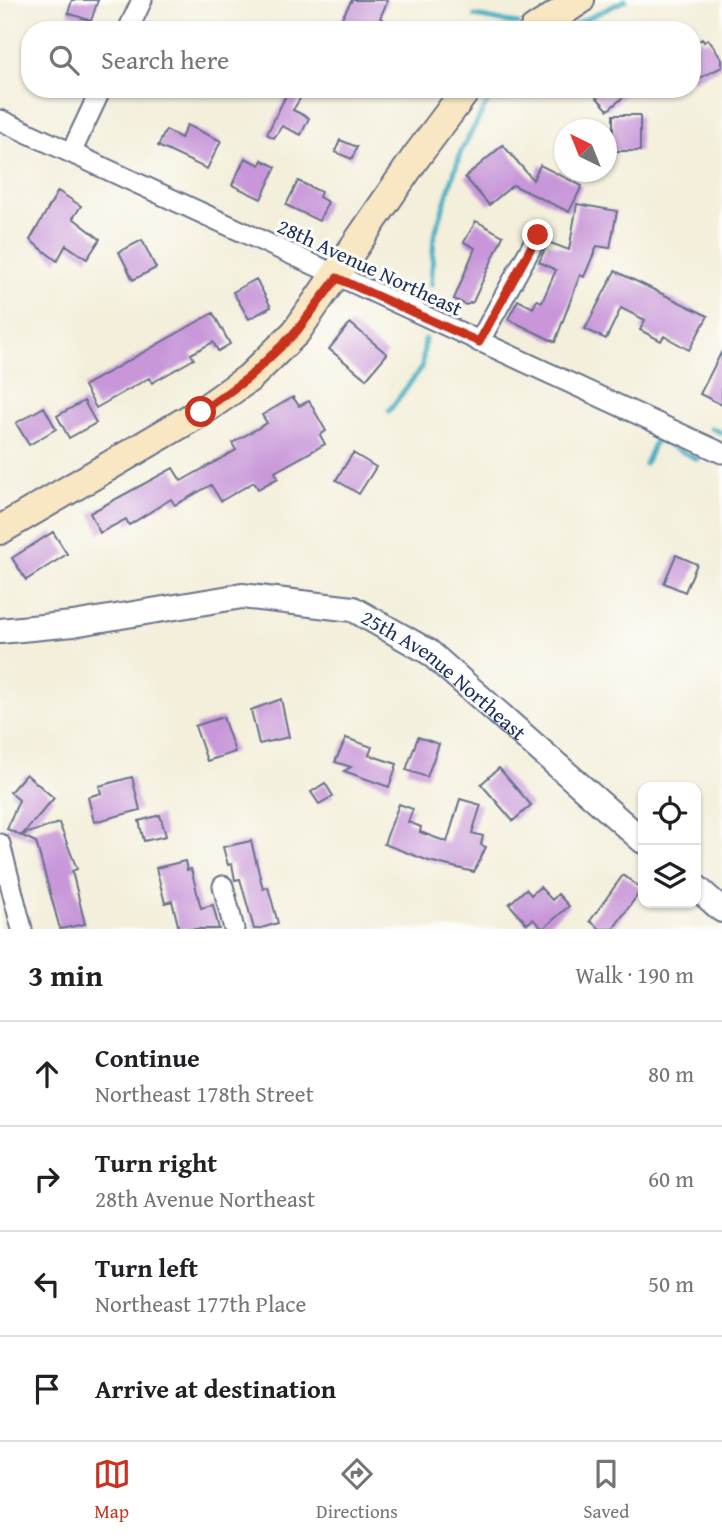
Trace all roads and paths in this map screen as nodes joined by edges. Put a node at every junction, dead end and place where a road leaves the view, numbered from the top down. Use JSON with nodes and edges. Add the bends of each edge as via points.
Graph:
{"nodes":[{"id":1,"x":142,"y":0,"type":"edge"},
{"id":2,"x":580,"y":0,"type":"edge"},
{"id":3,"x":132,"y":21,"type":"edge"},
{"id":4,"x":548,"y":21,"type":"edge"},
{"id":5,"x":97,"y":98,"type":"edge"},
{"id":6,"x":460,"y":98,"type":"edge"},
{"id":7,"x":0,"y":121,"type":"edge"},
{"id":8,"x":71,"y":153,"type":"junction"},
{"id":9,"x":538,"y":235,"type":"dead end"},
{"id":10,"x":337,"y":278,"type":"junction"},
{"id":11,"x":479,"y":342,"type":"junction"},
{"id":12,"x":722,"y":453,"type":"edge"},
{"id":13,"x":0,"y":530,"type":"edge"},
{"id":14,"x":0,"y":631,"type":"edge"},
{"id":15,"x":638,"y":837,"type":"edge"},
{"id":16,"x":0,"y":844,"type":"edge"},
{"id":17,"x":223,"y":886,"type":"dead end"},
{"id":18,"x":701,"y":891,"type":"edge"},
{"id":19,"x":722,"y":910,"type":"edge"},
{"id":20,"x":22,"y":929,"type":"edge"},
{"id":21,"x":234,"y":929,"type":"edge"}],
"edges":[{"from":1,"to":3,"type":"street"},
{"from":2,"to":4,"type":"main road"},
{"from":5,"to":8,"type":"street"},
{"from":6,"to":10,"type":"main road"},
{"from":7,"to":8,"type":"street","name":"28th Avenue Northeast"},
{"from":8,"to":10,"type":"street","name":"28th Avenue Northeast"},
{"from":9,"to":11,"type":"street"},
{"from":10,"to":11,"type":"street","name":"28th Avenue Northeast"},
{"from":10,"to":13,"type":"main road","via":[[296,332],[248,378],[201,412]]},
{"from":11,"to":12,"type":"street","name":"28th Avenue Northeast"},
{"from":14,"to":15,"type":"street","name":"25th Avenue Northeast","via":[[243,596],[352,609],[429,652]]},
{"from":16,"to":20,"type":"street"},
{"from":17,"to":21,"type":"street"},
{"from":18,"to":19,"type":"street"}]}
